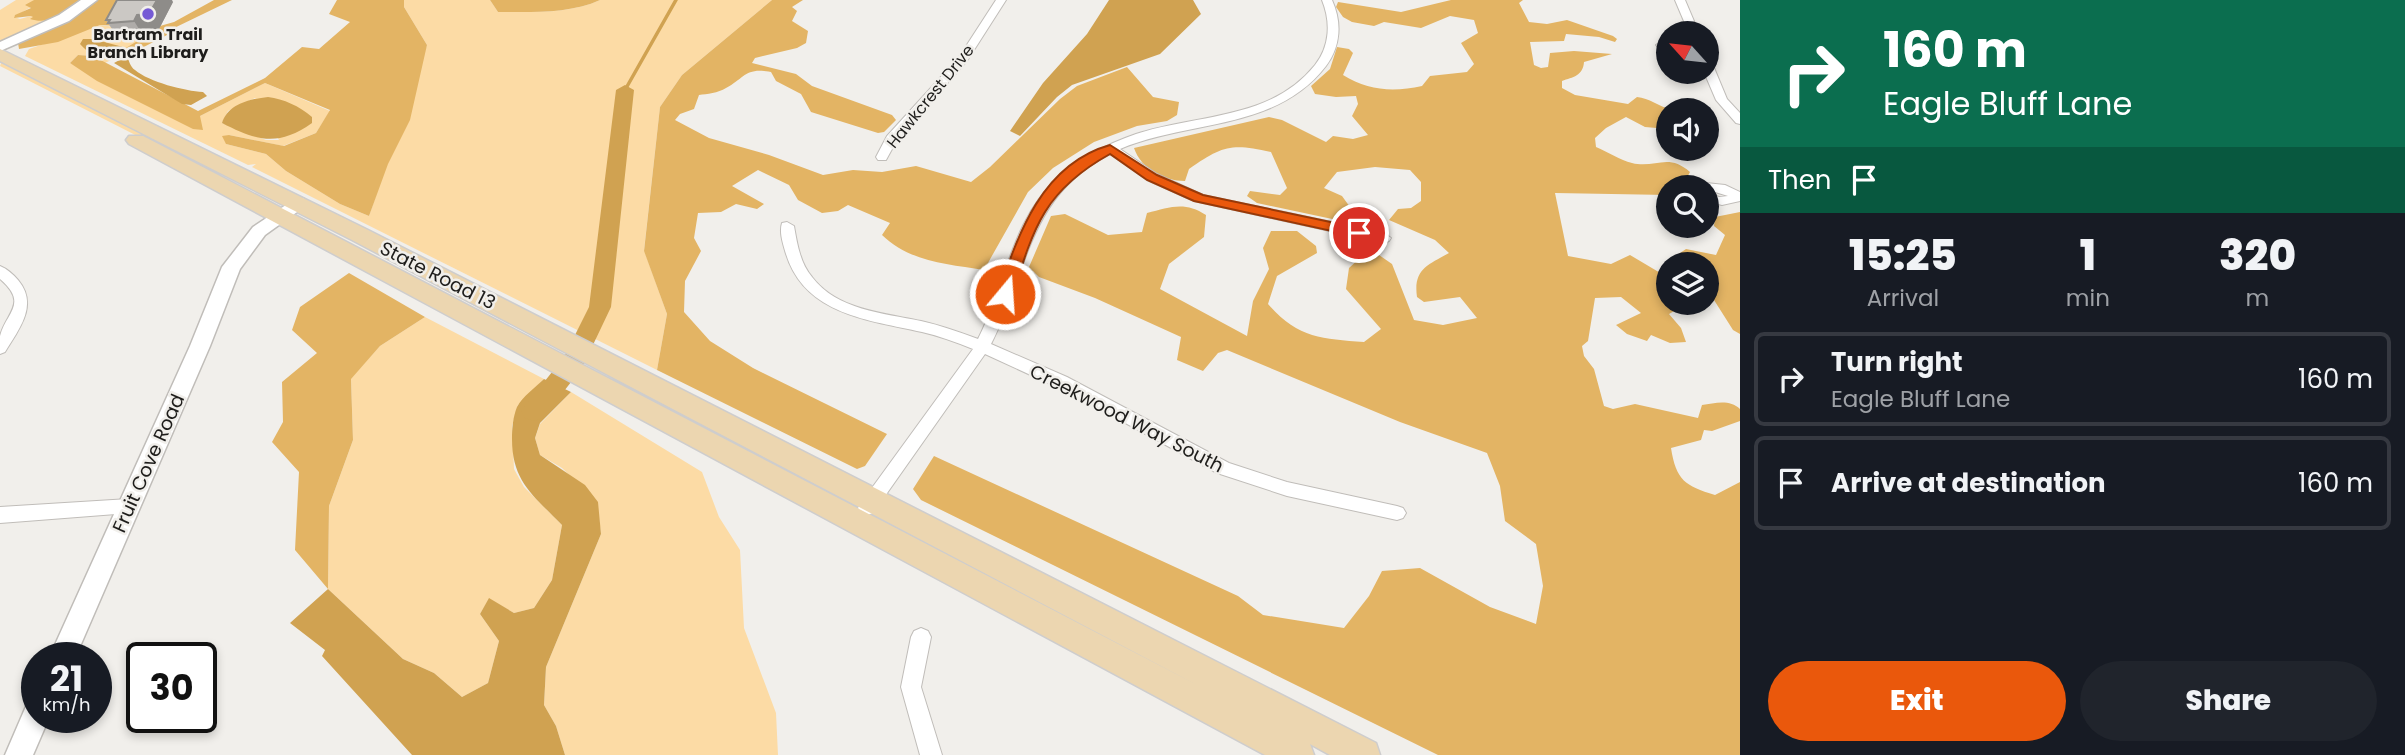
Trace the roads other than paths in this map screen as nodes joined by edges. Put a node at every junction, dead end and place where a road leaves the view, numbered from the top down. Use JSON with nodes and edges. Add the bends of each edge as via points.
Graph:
{"nodes":[{"id":1,"x":90,"y":0,"type":"edge"},
{"id":2,"x":1001,"y":0,"type":"edge"},
{"id":3,"x":1327,"y":0,"type":"edge"},
{"id":4,"x":1681,"y":0,"type":"edge"},
{"id":5,"x":1689,"y":21,"type":"edge"},
{"id":6,"x":0,"y":47,"type":"edge"},
{"id":7,"x":0,"y":54,"type":"edge"},
{"id":8,"x":0,"y":72,"type":"edge"},
{"id":9,"x":1715,"y":84,"type":"edge"},
{"id":10,"x":1740,"y":120,"type":"edge"},
{"id":11,"x":1110,"y":148,"type":"junction"},
{"id":12,"x":882,"y":157,"type":"dead end"},
{"id":13,"x":1719,"y":188,"type":"edge"},
{"id":14,"x":1739,"y":197,"type":"edge"},
{"id":15,"x":1719,"y":201,"type":"edge"},
{"id":16,"x":283,"y":206,"type":"junction"},
{"id":17,"x":787,"y":226,"type":"dead end"},
{"id":18,"x":1384,"y":238,"type":"dead end"},
{"id":19,"x":0,"y":271,"type":"edge"},
{"id":20,"x":981,"y":347,"type":"junction"},
{"id":21,"x":0,"y":348,"type":"edge"},
{"id":22,"x":604,"y":373,"type":"junction"},
{"id":23,"x":129,"y":506,"type":"junction"},
{"id":24,"x":865,"y":512,"type":"junction"},
{"id":25,"x":1397,"y":513,"type":"dead end"},
{"id":26,"x":0,"y":515,"type":"edge"},
{"id":27,"x":921,"y":636,"type":"dead end"},
{"id":28,"x":69,"y":642,"type":"edge"},
{"id":29,"x":29,"y":733,"type":"edge"},
{"id":30,"x":19,"y":755,"type":"edge"},
{"id":31,"x":931,"y":755,"type":"edge"},
{"id":32,"x":1298,"y":755,"type":"edge"},
{"id":33,"x":1364,"y":755,"type":"edge"}],
"edges":[{"from":1,"to":6,"type":"street","via":[[64,18]]},
{"from":2,"to":12,"type":"street","name":"Hawkcrest Drive","via":[[963,59],[891,139]]},
{"from":3,"to":11,"type":"street","via":[[1333,16],[1333,40],[1320,68],[1303,85],[1243,115],[1145,135]]},
{"from":4,"to":5,"type":"street"},
{"from":7,"to":16,"type":"main road","name":"State Road 13"},
{"from":8,"to":16,"type":"main road","name":"State Road 13"},
{"from":9,"to":10,"type":"street","via":[[1721,100]]},
{"from":11,"to":18,"type":"street","via":[[1152,177],[1199,198]]},
{"from":11,"to":20,"type":"street","via":[[1066,176],[1037,209]]},
{"from":13,"to":14,"type":"street"},
{"from":14,"to":15,"type":"street","via":[[1731,202]]},
{"from":16,"to":22,"type":"main road","name":"State Road 13","via":[[533,349]]},
{"from":16,"to":22,"type":"main road","name":"State Road 13","via":[[559,337]]},
{"from":16,"to":23,"type":"street","name":"Fruit Cove Road","via":[[231,267]]},
{"from":17,"to":20,"type":"street","name":"Creekwood Way South","via":[[798,269],[808,284],[832,302],[868,316],[941,331]]},
{"from":19,"to":21,"type":"street","via":[[14,282],[23,299]]},
{"from":20,"to":24,"type":"street"},
{"from":20,"to":25,"type":"street","name":"Creekwood Way South","via":[[1048,376],[1224,468],[1300,493]]},
{"from":22,"to":24,"type":"main road","name":"State Road 13"},
{"from":23,"to":26,"type":"street"},
{"from":23,"to":28,"type":"street","name":"Fruit Cove Road"},
{"from":24,"to":32,"type":"main road"},
{"from":24,"to":33,"type":"main road"},
{"from":27,"to":31,"type":"street","via":[[911,687]]},
{"from":29,"to":30,"type":"street"}]}
